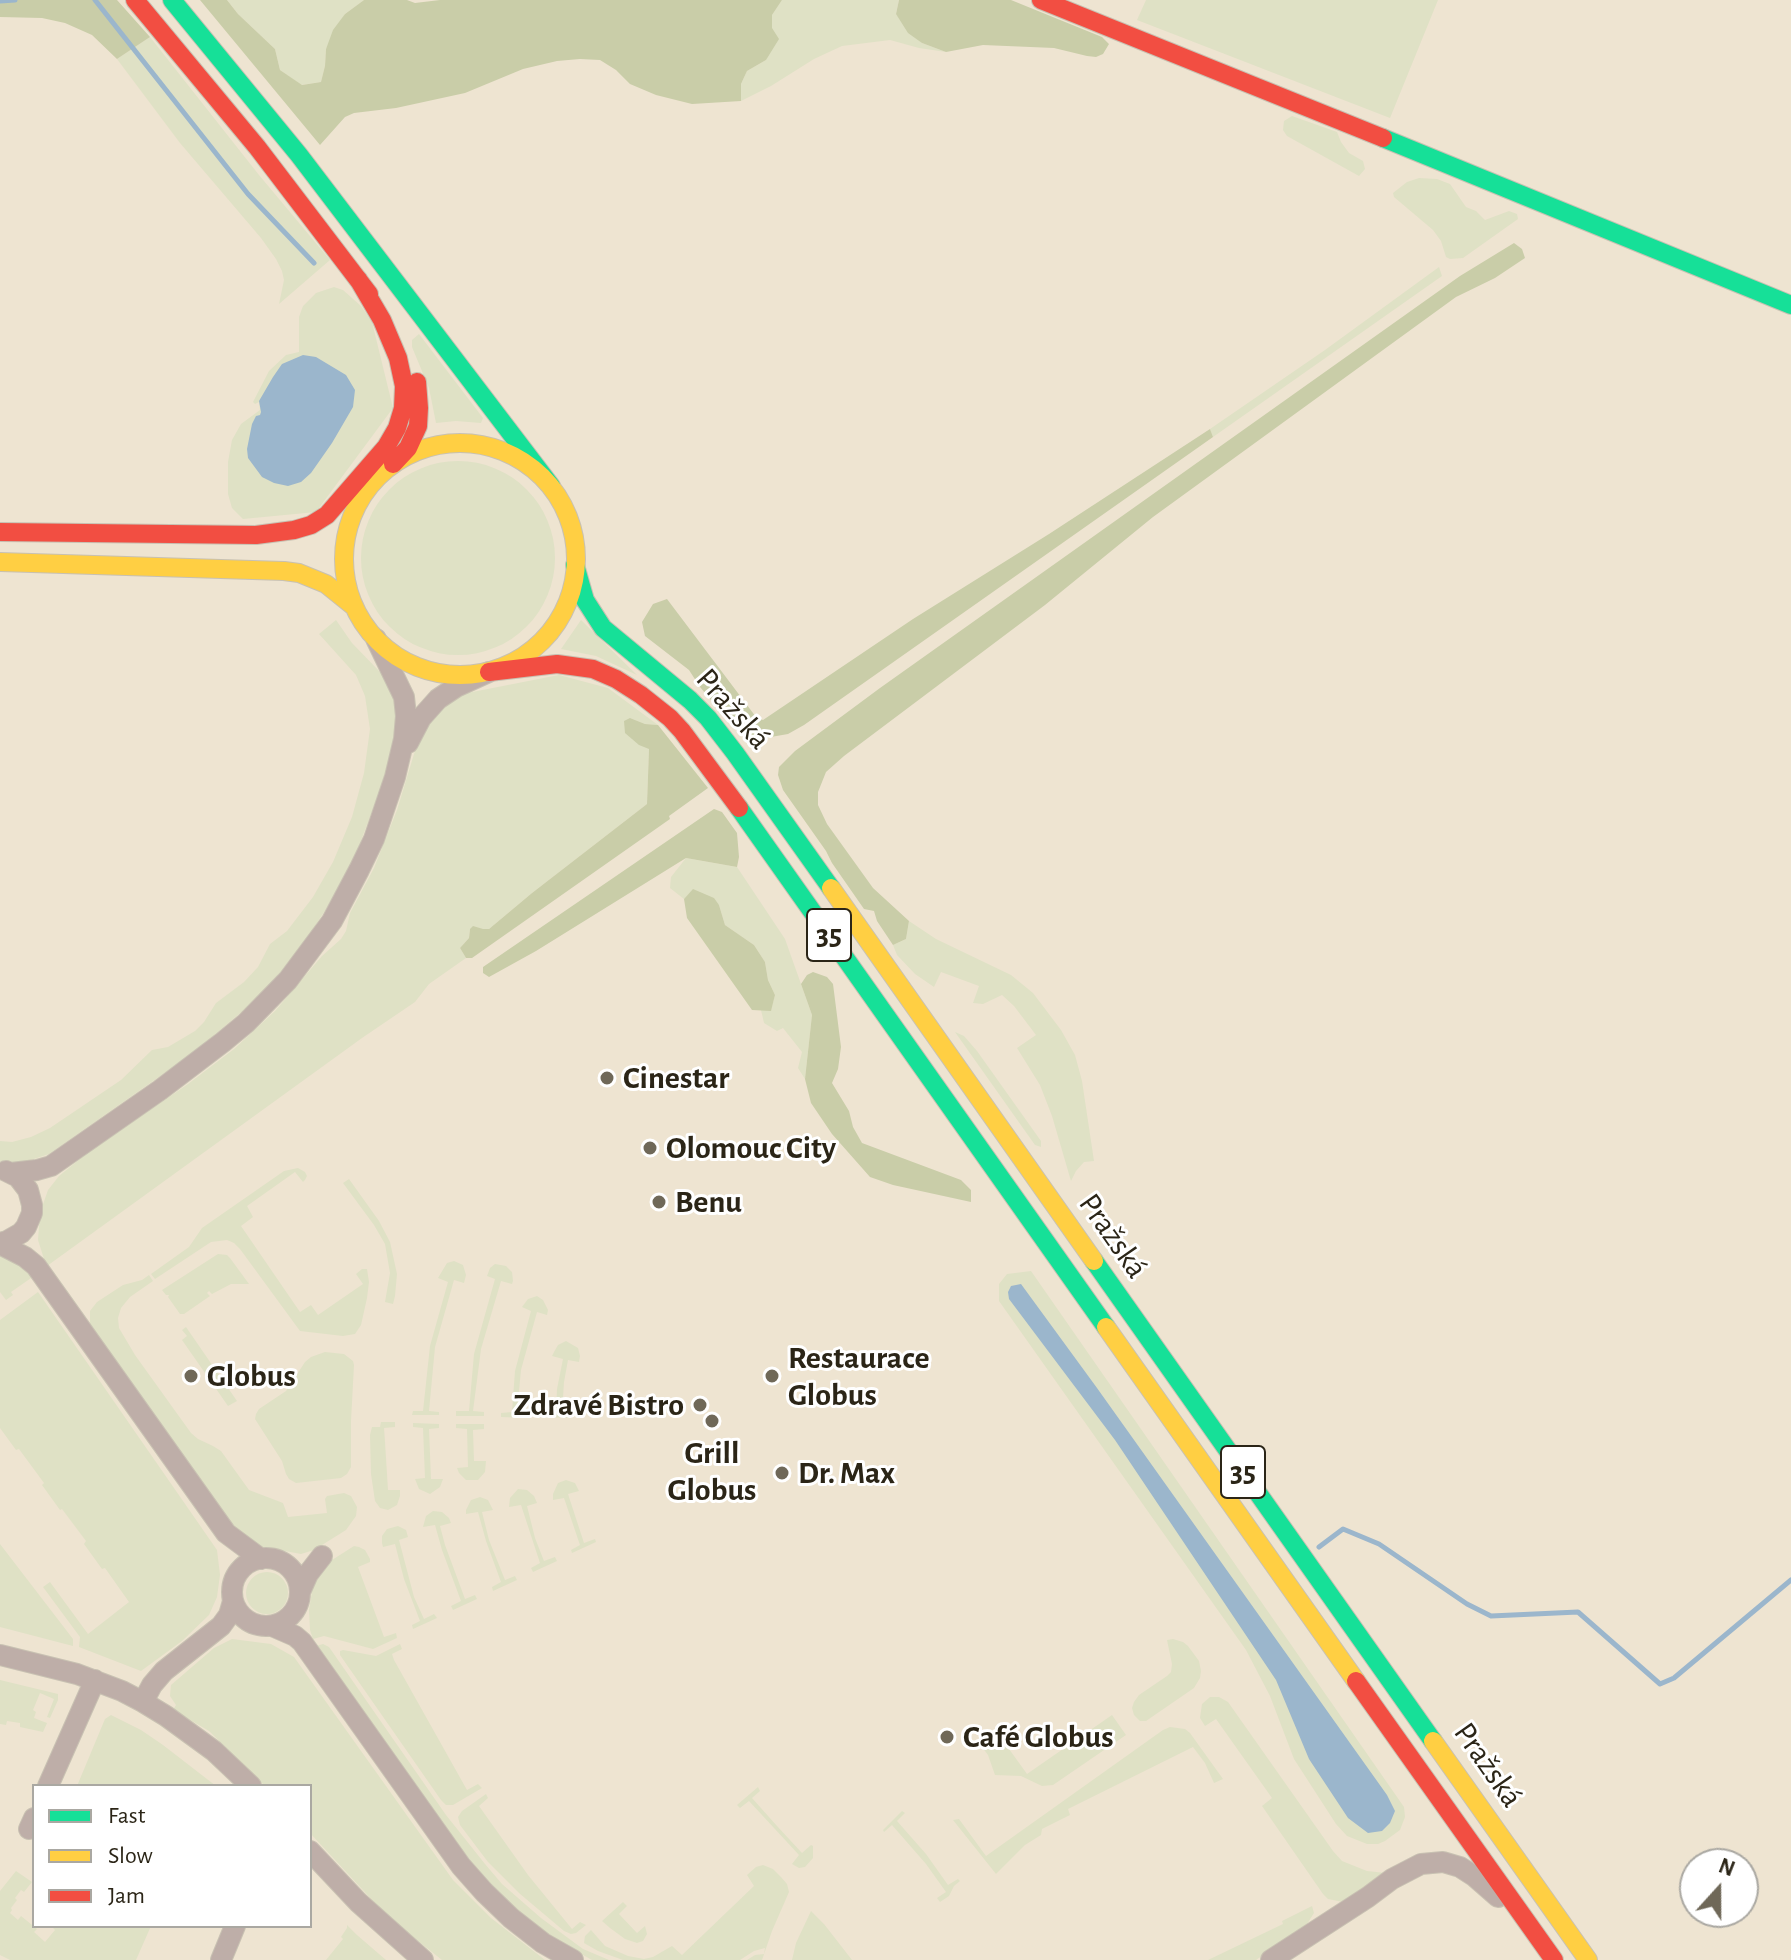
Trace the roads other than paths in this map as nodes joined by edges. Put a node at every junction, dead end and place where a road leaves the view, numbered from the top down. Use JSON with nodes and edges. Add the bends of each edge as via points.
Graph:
{"nodes":[{"id":1,"x":135,"y":0,"type":"edge"},
{"id":2,"x":172,"y":0,"type":"edge"},
{"id":3,"x":1041,"y":0,"type":"edge"},
{"id":4,"x":358,"y":279,"type":"junction"},
{"id":5,"x":1791,"y":305,"type":"edge"},
{"id":6,"x":393,"y":464,"type":"junction"},
{"id":7,"x":551,"y":486,"type":"junction"},
{"id":8,"x":357,"y":504,"type":"junction"},
{"id":9,"x":0,"y":532,"type":"edge"},
{"id":10,"x":226,"y":536,"type":"junction"},
{"id":11,"x":0,"y":562,"type":"edge"},
{"id":12,"x":575,"y":565,"type":"junction"},
{"id":13,"x":352,"y":605,"type":"junction"},
{"id":14,"x":376,"y":639,"type":"junction"},
{"id":15,"x":489,"y":672,"type":"junction"},
{"id":16,"x":401,"y":757,"type":"junction"},
{"id":17,"x":51,"y":1166,"type":"junction"},
{"id":18,"x":5,"y":1171,"type":"edge"},
{"id":19,"x":30,"y":1214,"type":"junction"},
{"id":20,"x":0,"y":1243,"type":"edge"},
{"id":21,"x":36,"y":1266,"type":"junction"},
{"id":22,"x":226,"y":1533,"type":"junction"},
{"id":23,"x":261,"y":1559,"type":"junction"},
{"id":24,"x":282,"y":1563,"type":"junction"},
{"id":25,"x":234,"y":1591,"type":"junction"},
{"id":26,"x":298,"y":1600,"type":"junction"},
{"id":27,"x":250,"y":1622,"type":"junction"},
{"id":28,"x":221,"y":1626,"type":"junction"},
{"id":29,"x":272,"y":1626,"type":"junction"},
{"id":30,"x":302,"y":1642,"type":"junction"},
{"id":31,"x":0,"y":1655,"type":"edge"},
{"id":32,"x":95,"y":1680,"type":"junction"},
{"id":33,"x":143,"y":1702,"type":"junction"},
{"id":34,"x":49,"y":1784,"type":"edge"},
{"id":35,"x":249,"y":1784,"type":"edge"},
{"id":36,"x":312,"y":1853,"type":"edge"},
{"id":37,"x":1528,"y":1924,"type":"junction"},
{"id":38,"x":234,"y":1928,"type":"edge"},
{"id":39,"x":1276,"y":1959,"type":"edge"},
{"id":40,"x":221,"y":1960,"type":"edge"},
{"id":41,"x":423,"y":1960,"type":"edge"},
{"id":42,"x":573,"y":1960,"type":"edge"},
{"id":43,"x":1554,"y":1960,"type":"edge"},
{"id":44,"x":1588,"y":1960,"type":"edge"}],
"edges":[{"from":1,"to":4,"type":"main road"},
{"from":2,"to":7,"type":"main road","via":[[299,155]]},
{"from":3,"to":5,"type":"main road"},
{"from":4,"to":6,"type":"main road","via":[[401,339],[417,382],[418,426],[406,452]]},
{"from":4,"to":10,"type":"main road","via":[[382,320],[401,370],[403,408],[392,439],[320,521],[283,533]]},
{"from":6,"to":7,"type":"main road","via":[[438,446],[479,445],[516,457]]},
{"from":6,"to":8,"type":"main road"},
{"from":7,"to":12,"type":"main road","via":[[569,520]]},
{"from":8,"to":10,"type":"main road","via":[[339,529],[323,537],[294,541]]},
{"from":8,"to":13,"type":"main road","via":[[343,551]]},
{"from":9,"to":10,"type":"main road"},
{"from":11,"to":13,"type":"main road","via":[[284,571],[326,584]]},
{"from":12,"to":15,"type":"main road","via":[[569,599],[552,630],[521,658]]},
{"from":12,"to":44,"type":"main road","name":"Pražská","number":"35","via":[[585,600],[603,628],[690,700],[735,753]]},
{"from":13,"to":14,"type":"main road"},
{"from":14,"to":15,"type":"main road","via":[[425,670],[455,675]]},
{"from":14,"to":16,"type":"street","via":[[404,697]]},
{"from":15,"to":16,"type":"street","via":[[430,706]]},
{"from":15,"to":37,"type":"main road","name":"Pražská","number":"35","via":[[557,664],[593,669],[634,690],[682,731]]},
{"from":16,"to":17,"type":"street","via":[[359,870],[332,921],[288,980],[223,1042]]},
{"from":17,"to":18,"type":"street"},
{"from":17,"to":19,"type":"street"},
{"from":18,"to":19,"type":"street","via":[[28,1190]]},
{"from":19,"to":20,"type":"street","via":[[21,1233]]},
{"from":19,"to":21,"type":"street"},
{"from":20,"to":21,"type":"street"},
{"from":21,"to":22,"type":"street"},
{"from":22,"to":23,"type":"street"},
{"from":22,"to":25,"type":"street"},
{"from":23,"to":24,"type":"street"},
{"from":23,"to":25,"type":"street","via":[[245,1566]]},
{"from":24,"to":26,"type":"street","via":[[295,1575]]},
{"from":24,"to":26,"type":"street","via":[[322,1556]]},
{"from":25,"to":27,"type":"street"},
{"from":25,"to":28,"type":"street"},
{"from":26,"to":29,"type":"street","via":[[284,1621]]},
{"from":26,"to":30,"type":"street"},
{"from":27,"to":28,"type":"street"},
{"from":27,"to":29,"type":"street"},
{"from":28,"to":33,"type":"street","via":[[160,1675]]},
{"from":29,"to":30,"type":"street"},
{"from":30,"to":42,"type":"street","via":[[461,1866],[511,1918]]},
{"from":31,"to":32,"type":"street"},
{"from":32,"to":33,"type":"street"},
{"from":32,"to":34,"type":"street"},
{"from":33,"to":35,"type":"street","via":[[214,1751]]},
{"from":36,"to":41,"type":"street"},
{"from":37,"to":39,"type":"street","via":[[1467,1871],[1435,1862],[1406,1871]]},
{"from":37,"to":43,"type":"main road","name":"Pražská","number":"35"},
{"from":38,"to":40,"type":"street"}]}
